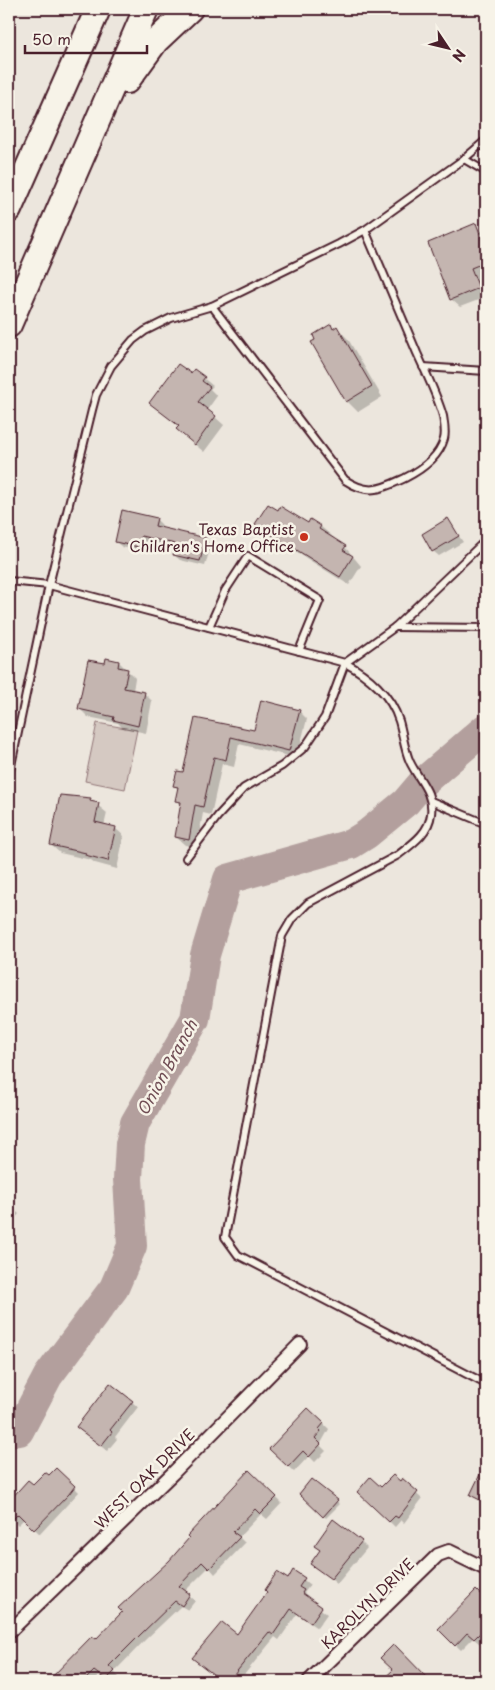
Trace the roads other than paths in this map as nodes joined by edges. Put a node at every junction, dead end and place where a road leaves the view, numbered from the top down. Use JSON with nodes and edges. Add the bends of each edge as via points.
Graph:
{"nodes":[{"id":1,"x":98,"y":9,"type":"edge"},
{"id":2,"x":146,"y":9,"type":"edge"},
{"id":3,"x":190,"y":9,"type":"edge"},
{"id":4,"x":486,"y":140,"type":"edge"},
{"id":5,"x":464,"y":159,"type":"junction"},
{"id":6,"x":76,"y":172,"type":"junction"},
{"id":7,"x":486,"y":172,"type":"edge"},
{"id":8,"x":9,"y":210,"type":"edge"},
{"id":9,"x":365,"y":230,"type":"junction"},
{"id":10,"x":212,"y":306,"type":"junction"},
{"id":11,"x":9,"y":325,"type":"edge"},
{"id":12,"x":423,"y":367,"type":"junction"},
{"id":13,"x":486,"y":371,"type":"edge"},
{"id":14,"x":486,"y":540,"type":"edge"},
{"id":15,"x":9,"y":581,"type":"edge"},
{"id":16,"x":49,"y":586,"type":"junction"},
{"id":17,"x":209,"y":627,"type":"junction"},
{"id":18,"x":395,"y":627,"type":"junction"},
{"id":19,"x":486,"y":628,"type":"edge"},
{"id":20,"x":299,"y":650,"type":"junction"},
{"id":21,"x":344,"y":663,"type":"junction"},
{"id":22,"x":9,"y":775,"type":"edge"},
{"id":23,"x":431,"y":801,"type":"junction"},
{"id":24,"x":486,"y":824,"type":"edge"},
{"id":25,"x":186,"y":858,"type":"dead end"},
{"id":26,"x":300,"y":1344,"type":"dead end"},
{"id":27,"x":486,"y":1384,"type":"edge"},
{"id":28,"x":486,"y":1569,"type":"edge"},
{"id":29,"x":9,"y":1632,"type":"edge"},
{"id":30,"x":309,"y":1681,"type":"edge"}],
"edges":[{"from":1,"to":8,"type":"highway"},
{"from":2,"to":6,"type":"highway"},
{"from":3,"to":6,"type":"highway","via":[[156,41],[131,74]]},
{"from":4,"to":5,"type":"lane"},
{"from":5,"to":7,"type":"lane"},
{"from":5,"to":9,"type":"lane"},
{"from":6,"to":11,"type":"highway"},
{"from":9,"to":10,"type":"lane"},
{"from":9,"to":12,"type":"lane"},
{"from":10,"to":12,"type":"lane","via":[[336,470],[362,490],[383,488],[412,475],[440,448],[444,437],[443,419]]},
{"from":10,"to":16,"type":"lane","via":[[171,318],[145,331],[122,352],[104,378],[92,410]]},
{"from":12,"to":13,"type":"lane"},
{"from":14,"to":18,"type":"lane"},
{"from":15,"to":16,"type":"lane"},
{"from":16,"to":17,"type":"lane"},
{"from":16,"to":22,"type":"lane"},
{"from":17,"to":20,"type":"lane"},
{"from":17,"to":20,"type":"lane","via":[[225,591],[248,556],[320,600]]},
{"from":18,"to":19,"type":"lane"},
{"from":18,"to":21,"type":"lane"},
{"from":20,"to":21,"type":"lane"},
{"from":21,"to":23,"type":"lane","via":[[365,676],[387,698],[399,720],[410,761]]},
{"from":21,"to":25,"type":"lane","via":[[325,717],[305,748],[244,788]]},
{"from":23,"to":24,"type":"lane"},
{"from":23,"to":27,"type":"lane","via":[[431,816],[423,834],[411,845],[308,904],[292,919],[282,936],[225,1237],[238,1255]]},
{"from":26,"to":29,"type":"street","name":"WEST OAK DRIVE"},
{"from":28,"to":30,"type":"street","name":"KAROLYN DRIVE","via":[[449,1552],[438,1555]]}]}
